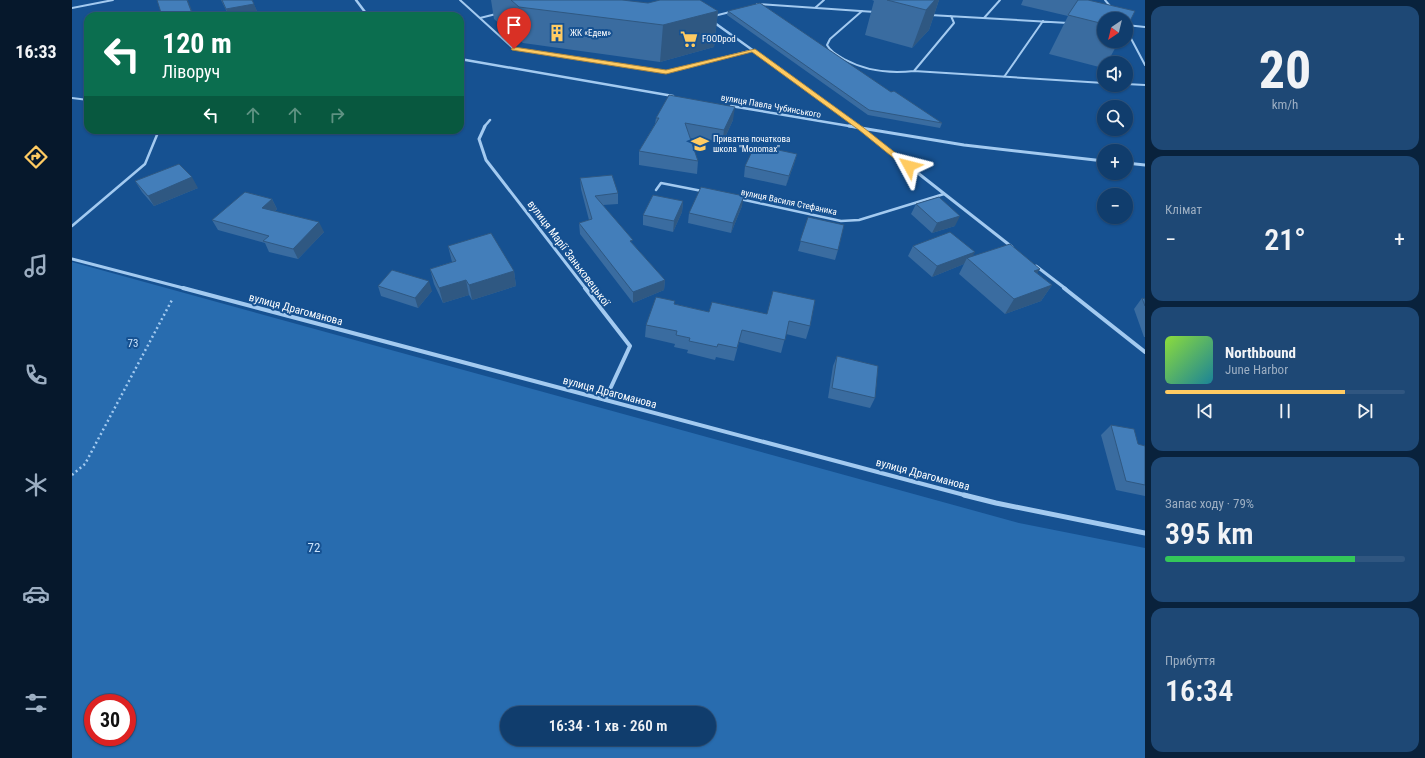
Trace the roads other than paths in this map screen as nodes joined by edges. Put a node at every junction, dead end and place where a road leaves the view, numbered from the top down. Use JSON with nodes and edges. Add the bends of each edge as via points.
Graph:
{"nodes":[{"id":1,"x":113,"y":0,"type":"edge"},
{"id":2,"x":356,"y":0,"type":"edge"},
{"id":3,"x":460,"y":0,"type":"edge"},
{"id":4,"x":824,"y":0,"type":"edge"},
{"id":5,"x":1000,"y":0,"type":"edge"},
{"id":6,"x":1105,"y":0,"type":"edge"},
{"id":7,"x":752,"y":6,"type":"edge"},
{"id":8,"x":1110,"y":6,"type":"edge"},
{"id":9,"x":72,"y":8,"type":"edge"},
{"id":10,"x":815,"y":8,"type":"junction"},
{"id":11,"x":731,"y":11,"type":"edge"},
{"id":12,"x":862,"y":11,"type":"junction"},
{"id":13,"x":365,"y":12,"type":"edge"},
{"id":14,"x":502,"y":12,"type":"dead end"},
{"id":15,"x":876,"y":12,"type":"dead end"},
{"id":16,"x":924,"y":15,"type":"dead end"},
{"id":17,"x":713,"y":16,"type":"dead end"},
{"id":18,"x":951,"y":16,"type":"junction"},
{"id":19,"x":480,"y":18,"type":"junction"},
{"id":20,"x":707,"y":18,"type":"dead end"},
{"id":21,"x":984,"y":18,"type":"junction"},
{"id":22,"x":1043,"y":21,"type":"junction"},
{"id":23,"x":1073,"y":23,"type":"edge"},
{"id":24,"x":1133,"y":26,"type":"edge"},
{"id":25,"x":1145,"y":27,"type":"edge"},
{"id":26,"x":1133,"y":42,"type":"edge"},
{"id":27,"x":753,"y":50,"type":"junction"},
{"id":28,"x":464,"y":60,"type":"edge"},
{"id":29,"x":1145,"y":65,"type":"edge"},
{"id":30,"x":914,"y":71,"type":"junction"},
{"id":31,"x":1004,"y":77,"type":"junction"},
{"id":32,"x":1097,"y":82,"type":"edge"},
{"id":33,"x":1133,"y":84,"type":"edge"},
{"id":34,"x":1145,"y":85,"type":"edge"},
{"id":35,"x":72,"y":98,"type":"edge"},
{"id":36,"x":680,"y":98,"type":"edge"},
{"id":37,"x":84,"y":100,"type":"edge"},
{"id":38,"x":728,"y":106,"type":"edge"},
{"id":39,"x":490,"y":120,"type":"dead end"},
{"id":40,"x":862,"y":129,"type":"junction"},
{"id":41,"x":157,"y":134,"type":"edge"},
{"id":42,"x":1097,"y":161,"type":"edge"},
{"id":43,"x":1133,"y":164,"type":"edge"},
{"id":44,"x":1145,"y":165,"type":"edge"},
{"id":45,"x":656,"y":190,"type":"dead end"},
{"id":46,"x":707,"y":192,"type":"edge"},
{"id":47,"x":944,"y":194,"type":"junction"},
{"id":48,"x":738,"y":199,"type":"edge"},
{"id":49,"x":72,"y":226,"type":"edge"},
{"id":50,"x":1013,"y":248,"type":"edge"},
{"id":51,"x":72,"y":259,"type":"edge"},
{"id":52,"x":1032,"y":263,"type":"edge"},
{"id":53,"x":1145,"y":352,"type":"edge"},
{"id":54,"x":605,"y":400,"type":"junction"},
{"id":55,"x":1145,"y":533,"type":"edge"}],
"edges":[{"from":1,"to":9,"type":"lane"},
{"from":2,"to":13,"type":"street"},
{"from":3,"to":19,"type":"lane"},
{"from":4,"to":10,"type":"lane"},
{"from":5,"to":21,"type":"lane"},
{"from":6,"to":8,"type":"lane"},
{"from":7,"to":10,"type":"lane","via":[[759,4]]},
{"from":10,"to":12,"type":"lane"},
{"from":11,"to":17,"type":"lane"},
{"from":12,"to":15,"type":"lane"},
{"from":12,"to":30,"type":"lane","via":[[830,39],[828,47],[867,70],[888,74]]},
{"from":14,"to":19,"type":"lane"},
{"from":16,"to":18,"type":"lane"},
{"from":18,"to":21,"type":"lane"},
{"from":18,"to":30,"type":"lane","via":[[954,24]]},
{"from":19,"to":27,"type":"lane","via":[[514,49],[666,72]]},
{"from":20,"to":27,"type":"street"},
{"from":21,"to":22,"type":"lane"},
{"from":22,"to":23,"type":"lane"},
{"from":22,"to":31,"type":"lane"},
{"from":24,"to":25,"type":"lane"},
{"from":26,"to":29,"type":"lane"},
{"from":27,"to":40,"type":"street"},
{"from":28,"to":36,"type":"street"},
{"from":30,"to":31,"type":"lane"},
{"from":31,"to":32,"type":"lane"},
{"from":33,"to":34,"type":"lane"},
{"from":35,"to":37,"type":"lane"},
{"from":38,"to":40,"type":"street","name":"вулиця Павла Чубинського"},
{"from":39,"to":54,"type":"street","name":"вулиця Марії Заньковецької","via":[[481,130],[478,142],[486,160],[630,346]]},
{"from":40,"to":42,"type":"street","name":"вулиця Павла Чубинського","via":[[1039,156]]},
{"from":40,"to":47,"type":"street"},
{"from":41,"to":49,"type":"lane","via":[[145,164]]},
{"from":43,"to":44,"type":"street"},
{"from":45,"to":46,"type":"lane","via":[[661,183]]},
{"from":47,"to":48,"type":"lane","name":"вулиця Василя Стефаника","via":[[859,220],[842,221]]},
{"from":47,"to":50,"type":"street"},
{"from":51,"to":54,"type":"street","name":"вулиця Драгоманова"},
{"from":52,"to":53,"type":"street"},
{"from":54,"to":55,"type":"street","name":"вулиця Драгоманова","via":[[996,503]]}]}
